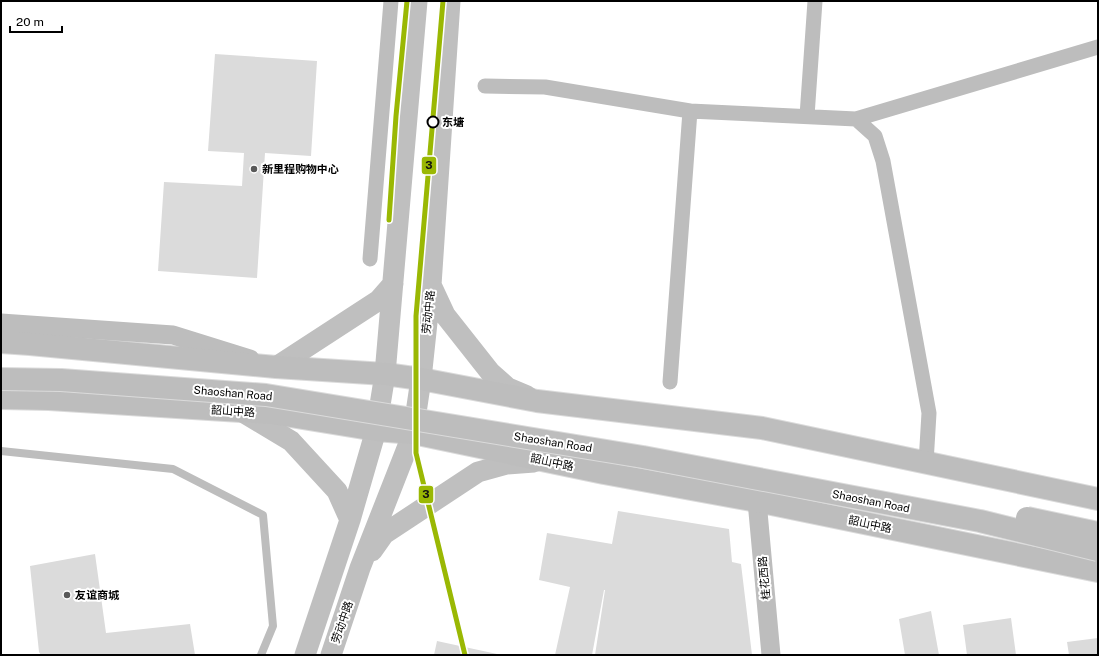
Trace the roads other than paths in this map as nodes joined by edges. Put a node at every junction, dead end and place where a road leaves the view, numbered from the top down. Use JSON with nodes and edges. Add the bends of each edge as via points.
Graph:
{"nodes":[{"id":1,"x":391,"y":1,"type":"edge"},
{"id":2,"x":417,"y":1,"type":"edge"},
{"id":3,"x":450,"y":1,"type":"edge"},
{"id":4,"x":815,"y":1,"type":"edge"},
{"id":5,"x":1098,"y":47,"type":"edge"},
{"id":6,"x":485,"y":86,"type":"dead end"},
{"id":7,"x":690,"y":111,"type":"junction"},
{"id":8,"x":807,"y":116,"type":"junction"},
{"id":9,"x":856,"y":118,"type":"junction"},
{"id":10,"x":370,"y":259,"type":"dead end"},
{"id":11,"x":393,"y":284,"type":"junction"},
{"id":12,"x":431,"y":285,"type":"junction"},
{"id":13,"x":1,"y":323,"type":"edge"},
{"id":14,"x":1,"y":342,"type":"edge"},
{"id":15,"x":1,"y":366,"type":"edge"},
{"id":16,"x":276,"y":367,"type":"junction"},
{"id":17,"x":385,"y":374,"type":"junction"},
{"id":18,"x":1,"y":379,"type":"edge"},
{"id":19,"x":421,"y":379,"type":"junction"},
{"id":20,"x":670,"y":382,"type":"dead end"},
{"id":21,"x":1,"y":398,"type":"edge"},
{"id":22,"x":537,"y":401,"type":"junction"},
{"id":23,"x":241,"y":412,"type":"junction"},
{"id":24,"x":376,"y":430,"type":"junction"},
{"id":25,"x":413,"y":433,"type":"junction"},
{"id":26,"x":1,"y":451,"type":"edge"},
{"id":27,"x":550,"y":461,"type":"junction"},
{"id":28,"x":926,"y":463,"type":"junction"},
{"id":29,"x":1098,"y":499,"type":"edge"},
{"id":30,"x":757,"y":501,"type":"junction"},
{"id":31,"x":350,"y":520,"type":"junction"},
{"id":32,"x":1098,"y":533,"type":"edge"},
{"id":33,"x":1098,"y":550,"type":"edge"},
{"id":34,"x":360,"y":568,"type":"junction"},
{"id":35,"x":1098,"y":571,"type":"edge"},
{"id":36,"x":261,"y":655,"type":"edge"},
{"id":37,"x":305,"y":655,"type":"edge"},
{"id":38,"x":331,"y":655,"type":"edge"},
{"id":39,"x":771,"y":655,"type":"edge"}],
"edges":[{"from":1,"to":10,"type":"street"},
{"from":2,"to":11,"type":"main road"},
{"from":3,"to":12,"type":"main road","name":"劳动中路"},
{"from":4,"to":8,"type":"street"},
{"from":5,"to":9,"type":"street"},
{"from":6,"to":7,"type":"street","via":[[545,87]]},
{"from":7,"to":8,"type":"street"},
{"from":7,"to":20,"type":"street"},
{"from":8,"to":9,"type":"street"},
{"from":9,"to":28,"type":"street","via":[[875,136],[884,161],[929,413]]},
{"from":11,"to":16,"type":"main road","via":[[379,300]]},
{"from":11,"to":17,"type":"main road"},
{"from":12,"to":19,"type":"main road","name":"劳动中路"},
{"from":12,"to":22,"type":"main road","via":[[445,315],[490,372],[508,388]]},
{"from":13,"to":16,"type":"street","via":[[173,335]]},
{"from":14,"to":16,"type":"main road"},
{"from":15,"to":32,"type":"main road","name":"Shaoshan Road","bridge":true,"via":[[62,367],[268,383],[645,444]]},
{"from":16,"to":17,"type":"main road"},
{"from":17,"to":19,"type":"main road"},
{"from":17,"to":24,"type":"main road"},
{"from":18,"to":33,"type":"main road","name":"Shaoshan Road","bridge":true,"via":[[61,380],[266,395],[643,457],[980,521]]},
{"from":19,"to":22,"type":"main road"},
{"from":19,"to":25,"type":"main road","name":"劳动中路"},
{"from":21,"to":23,"type":"main road","name":"韶山中路","via":[[49,398]]},
{"from":22,"to":28,"type":"main road","via":[[762,428]]},
{"from":23,"to":24,"type":"main road","name":"韶山中路","via":[[272,413]]},
{"from":23,"to":31,"type":"main road","via":[[291,441],[337,491]]},
{"from":24,"to":25,"type":"main road","name":"韶山中路"},
{"from":24,"to":31,"type":"main road"},
{"from":25,"to":27,"type":"main road","name":"韶山中路"},
{"from":25,"to":34,"type":"main road","name":"劳动中路"},
{"from":26,"to":36,"type":"lane","via":[[174,469],[263,514],[272,626]]},
{"from":27,"to":30,"type":"main road","name":"韶山中路"},
{"from":27,"to":34,"type":"main road","via":[[507,464],[478,472],[384,534]]},
{"from":28,"to":29,"type":"main road"},
{"from":30,"to":35,"type":"main road","name":"韶山中路"},
{"from":30,"to":39,"type":"street","name":"桂花西路"},
{"from":31,"to":37,"type":"main road"},
{"from":34,"to":38,"type":"main road","name":"劳动中路"}]}
